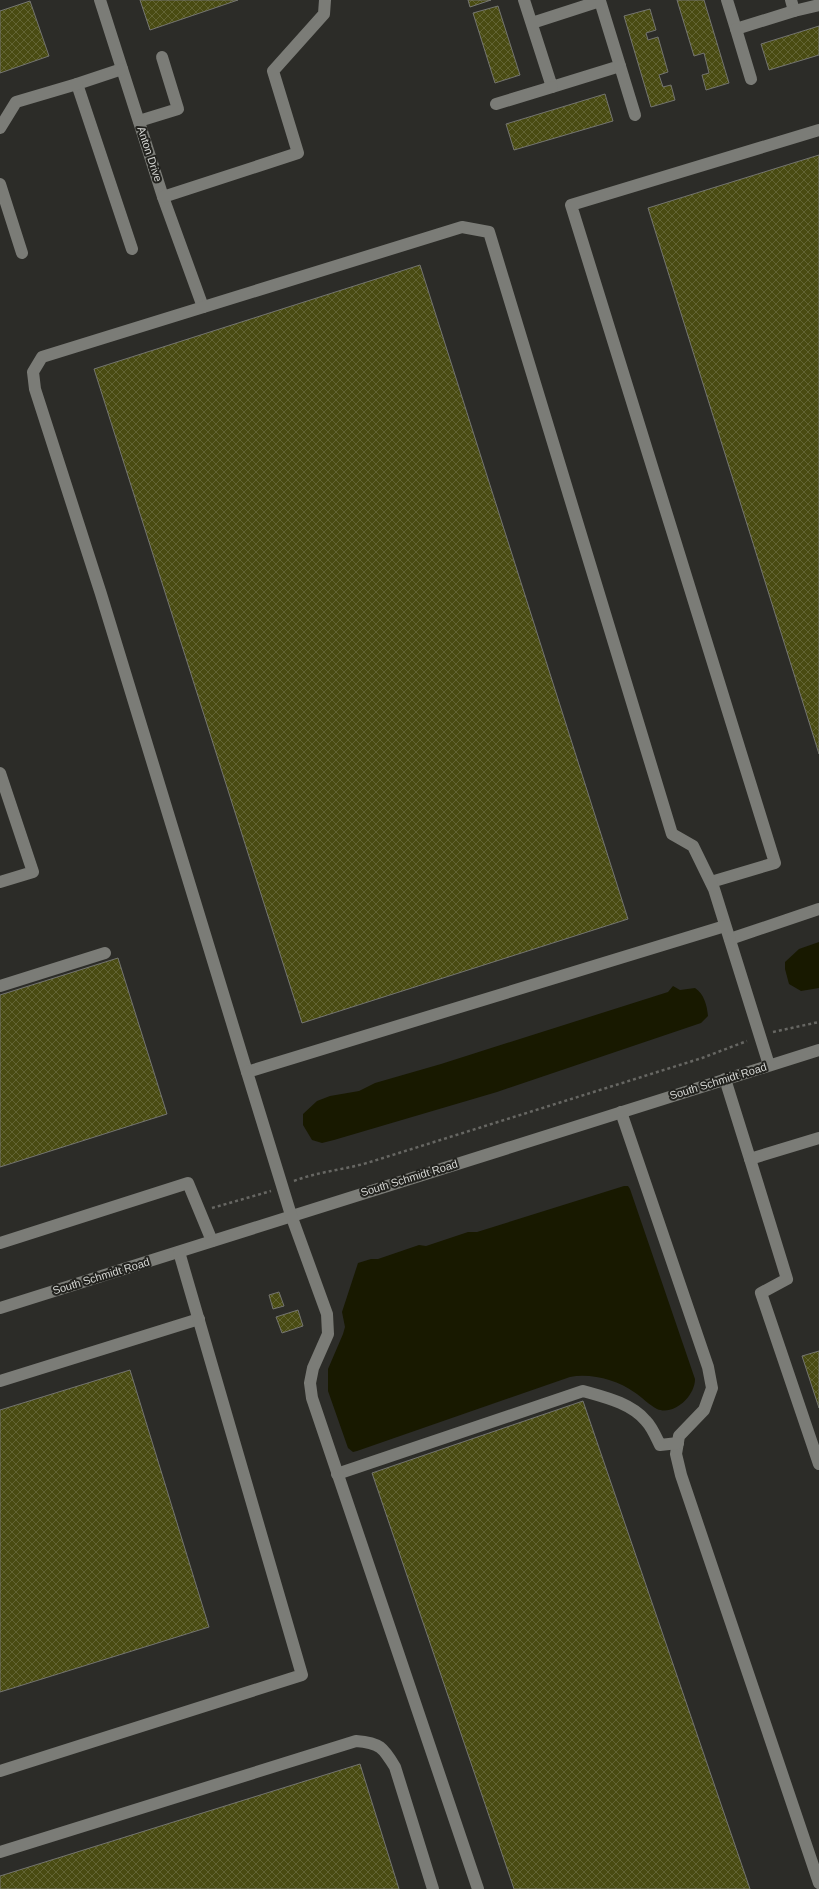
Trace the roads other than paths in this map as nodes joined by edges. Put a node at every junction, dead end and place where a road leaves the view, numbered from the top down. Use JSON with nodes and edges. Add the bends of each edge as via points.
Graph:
{"nodes":[{"id":1,"x":100,"y":0,"type":"edge"},
{"id":2,"x":325,"y":0,"type":"edge"},
{"id":3,"x":524,"y":0,"type":"edge"},
{"id":4,"x":727,"y":0,"type":"edge"},
{"id":5,"x":602,"y":1,"type":"edge"},
{"id":6,"x":819,"y":5,"type":"edge"},
{"id":7,"x":793,"y":6,"type":"edge"},
{"id":8,"x":532,"y":22,"type":"junction"},
{"id":9,"x":736,"y":29,"type":"junction"},
{"id":10,"x":162,"y":56,"type":"dead end"},
{"id":11,"x":620,"y":66,"type":"junction"},
{"id":12,"x":122,"y":69,"type":"junction"},
{"id":13,"x":751,"y":79,"type":"dead end"},
{"id":14,"x":77,"y":84,"type":"junction"},
{"id":15,"x":552,"y":87,"type":"junction"},
{"id":16,"x":496,"y":104,"type":"dead end"},
{"id":17,"x":635,"y":115,"type":"dead end"},
{"id":18,"x":139,"y":121,"type":"junction"},
{"id":19,"x":0,"y":128,"type":"edge"},
{"id":20,"x":819,"y":130,"type":"edge"},
{"id":21,"x":0,"y":184,"type":"edge"},
{"id":22,"x":163,"y":197,"type":"junction"},
{"id":23,"x":132,"y":249,"type":"dead end"},
{"id":24,"x":22,"y":253,"type":"dead end"},
{"id":25,"x":204,"y":307,"type":"junction"},
{"id":26,"x":0,"y":774,"type":"edge"},
{"id":27,"x":0,"y":882,"type":"edge"},
{"id":28,"x":711,"y":882,"type":"junction"},
{"id":29,"x":819,"y":909,"type":"edge"},
{"id":30,"x":725,"y":926,"type":"junction"},
{"id":31,"x":730,"y":939,"type":"junction"},
{"id":32,"x":105,"y":953,"type":"dead end"},
{"id":33,"x":0,"y":986,"type":"edge"},
{"id":34,"x":819,"y":1050,"type":"edge"},
{"id":35,"x":769,"y":1065,"type":"junction"},
{"id":36,"x":247,"y":1072,"type":"junction"},
{"id":37,"x":725,"y":1079,"type":"junction"},
{"id":38,"x":621,"y":1112,"type":"junction"},
{"id":39,"x":819,"y":1138,"type":"edge"},
{"id":40,"x":750,"y":1159,"type":"junction"},
{"id":41,"x":291,"y":1215,"type":"junction"},
{"id":42,"x":212,"y":1240,"type":"junction"},
{"id":43,"x":0,"y":1243,"type":"edge"},
{"id":44,"x":179,"y":1252,"type":"junction"},
{"id":45,"x":0,"y":1308,"type":"edge"},
{"id":46,"x":199,"y":1319,"type":"junction"},
{"id":47,"x":0,"y":1381,"type":"edge"},
{"id":48,"x":678,"y":1443,"type":"junction"},
{"id":49,"x":819,"y":1464,"type":"edge"},
{"id":50,"x":337,"y":1474,"type":"junction"},
{"id":51,"x":0,"y":1771,"type":"edge"},
{"id":52,"x":0,"y":1852,"type":"edge"},
{"id":53,"x":819,"y":1883,"type":"edge"},
{"id":54,"x":433,"y":1889,"type":"edge"},
{"id":55,"x":478,"y":1889,"type":"edge"}],
"edges":[{"from":1,"to":12,"type":"street","name":"Anton Drive"},
{"from":2,"to":22,"type":"street","via":[[324,14],[273,72],[298,153]]},
{"from":3,"to":8,"type":"street"},
{"from":4,"to":9,"type":"street"},
{"from":5,"to":8,"type":"street"},
{"from":5,"to":11,"type":"street"},
{"from":6,"to":7,"type":"street"},
{"from":7,"to":9,"type":"street"},
{"from":8,"to":15,"type":"street"},
{"from":9,"to":13,"type":"street"},
{"from":10,"to":18,"type":"street","via":[[178,109]]},
{"from":11,"to":15,"type":"street"},
{"from":11,"to":17,"type":"street"},
{"from":12,"to":14,"type":"street"},
{"from":12,"to":18,"type":"street","name":"Anton Drive"},
{"from":14,"to":19,"type":"street","via":[[16,102]]},
{"from":14,"to":23,"type":"street"},
{"from":15,"to":16,"type":"street"},
{"from":18,"to":22,"type":"street","name":"Anton Drive"},
{"from":20,"to":28,"type":"street","via":[[571,205],[775,863]]},
{"from":21,"to":24,"type":"street"},
{"from":22,"to":25,"type":"street","name":"Anton Drive"},
{"from":25,"to":28,"type":"street","via":[[462,227],[489,232],[672,834],[693,846]]},
{"from":25,"to":36,"type":"street","via":[[42,357],[33,372],[34,389],[101,594]]},
{"from":26,"to":27,"type":"street","via":[[33,872]]},
{"from":28,"to":30,"type":"street"},
{"from":29,"to":31,"type":"street"},
{"from":30,"to":31,"type":"street"},
{"from":30,"to":36,"type":"street"},
{"from":31,"to":35,"type":"street"},
{"from":32,"to":33,"type":"street"},
{"from":34,"to":35,"type":"street","name":"South Schmidt Road"},
{"from":35,"to":37,"type":"street","name":"South Schmidt Road"},
{"from":36,"to":41,"type":"street"},
{"from":37,"to":38,"type":"street","name":"South Schmidt Road"},
{"from":37,"to":40,"type":"street"},
{"from":38,"to":41,"type":"street","name":"South Schmidt Road"},
{"from":38,"to":48,"type":"street","via":[[708,1367],[712,1388],[704,1410],[679,1436]]},
{"from":39,"to":40,"type":"street"},
{"from":40,"to":49,"type":"street","via":[[787,1279],[761,1293]]},
{"from":41,"to":42,"type":"street","name":"South Schmidt Road"},
{"from":41,"to":50,"type":"street","via":[[328,1314],[328,1334],[313,1368],[310,1383],[312,1398]]},
{"from":42,"to":43,"type":"street","via":[[188,1183]]},
{"from":42,"to":44,"type":"street","name":"South Schmidt Road"},
{"from":44,"to":45,"type":"street","name":"South Schmidt Road"},
{"from":44,"to":46,"type":"street"},
{"from":46,"to":47,"type":"street"},
{"from":46,"to":51,"type":"street","via":[[302,1675]]},
{"from":48,"to":50,"type":"street","via":[[660,1445],[647,1422],[634,1409],[583,1391]]},
{"from":48,"to":53,"type":"street","via":[[676,1454],[681,1474]]},
{"from":50,"to":55,"type":"street"},
{"from":52,"to":54,"type":"street","via":[[356,1741],[374,1743],[387,1754],[395,1767]]}]}
